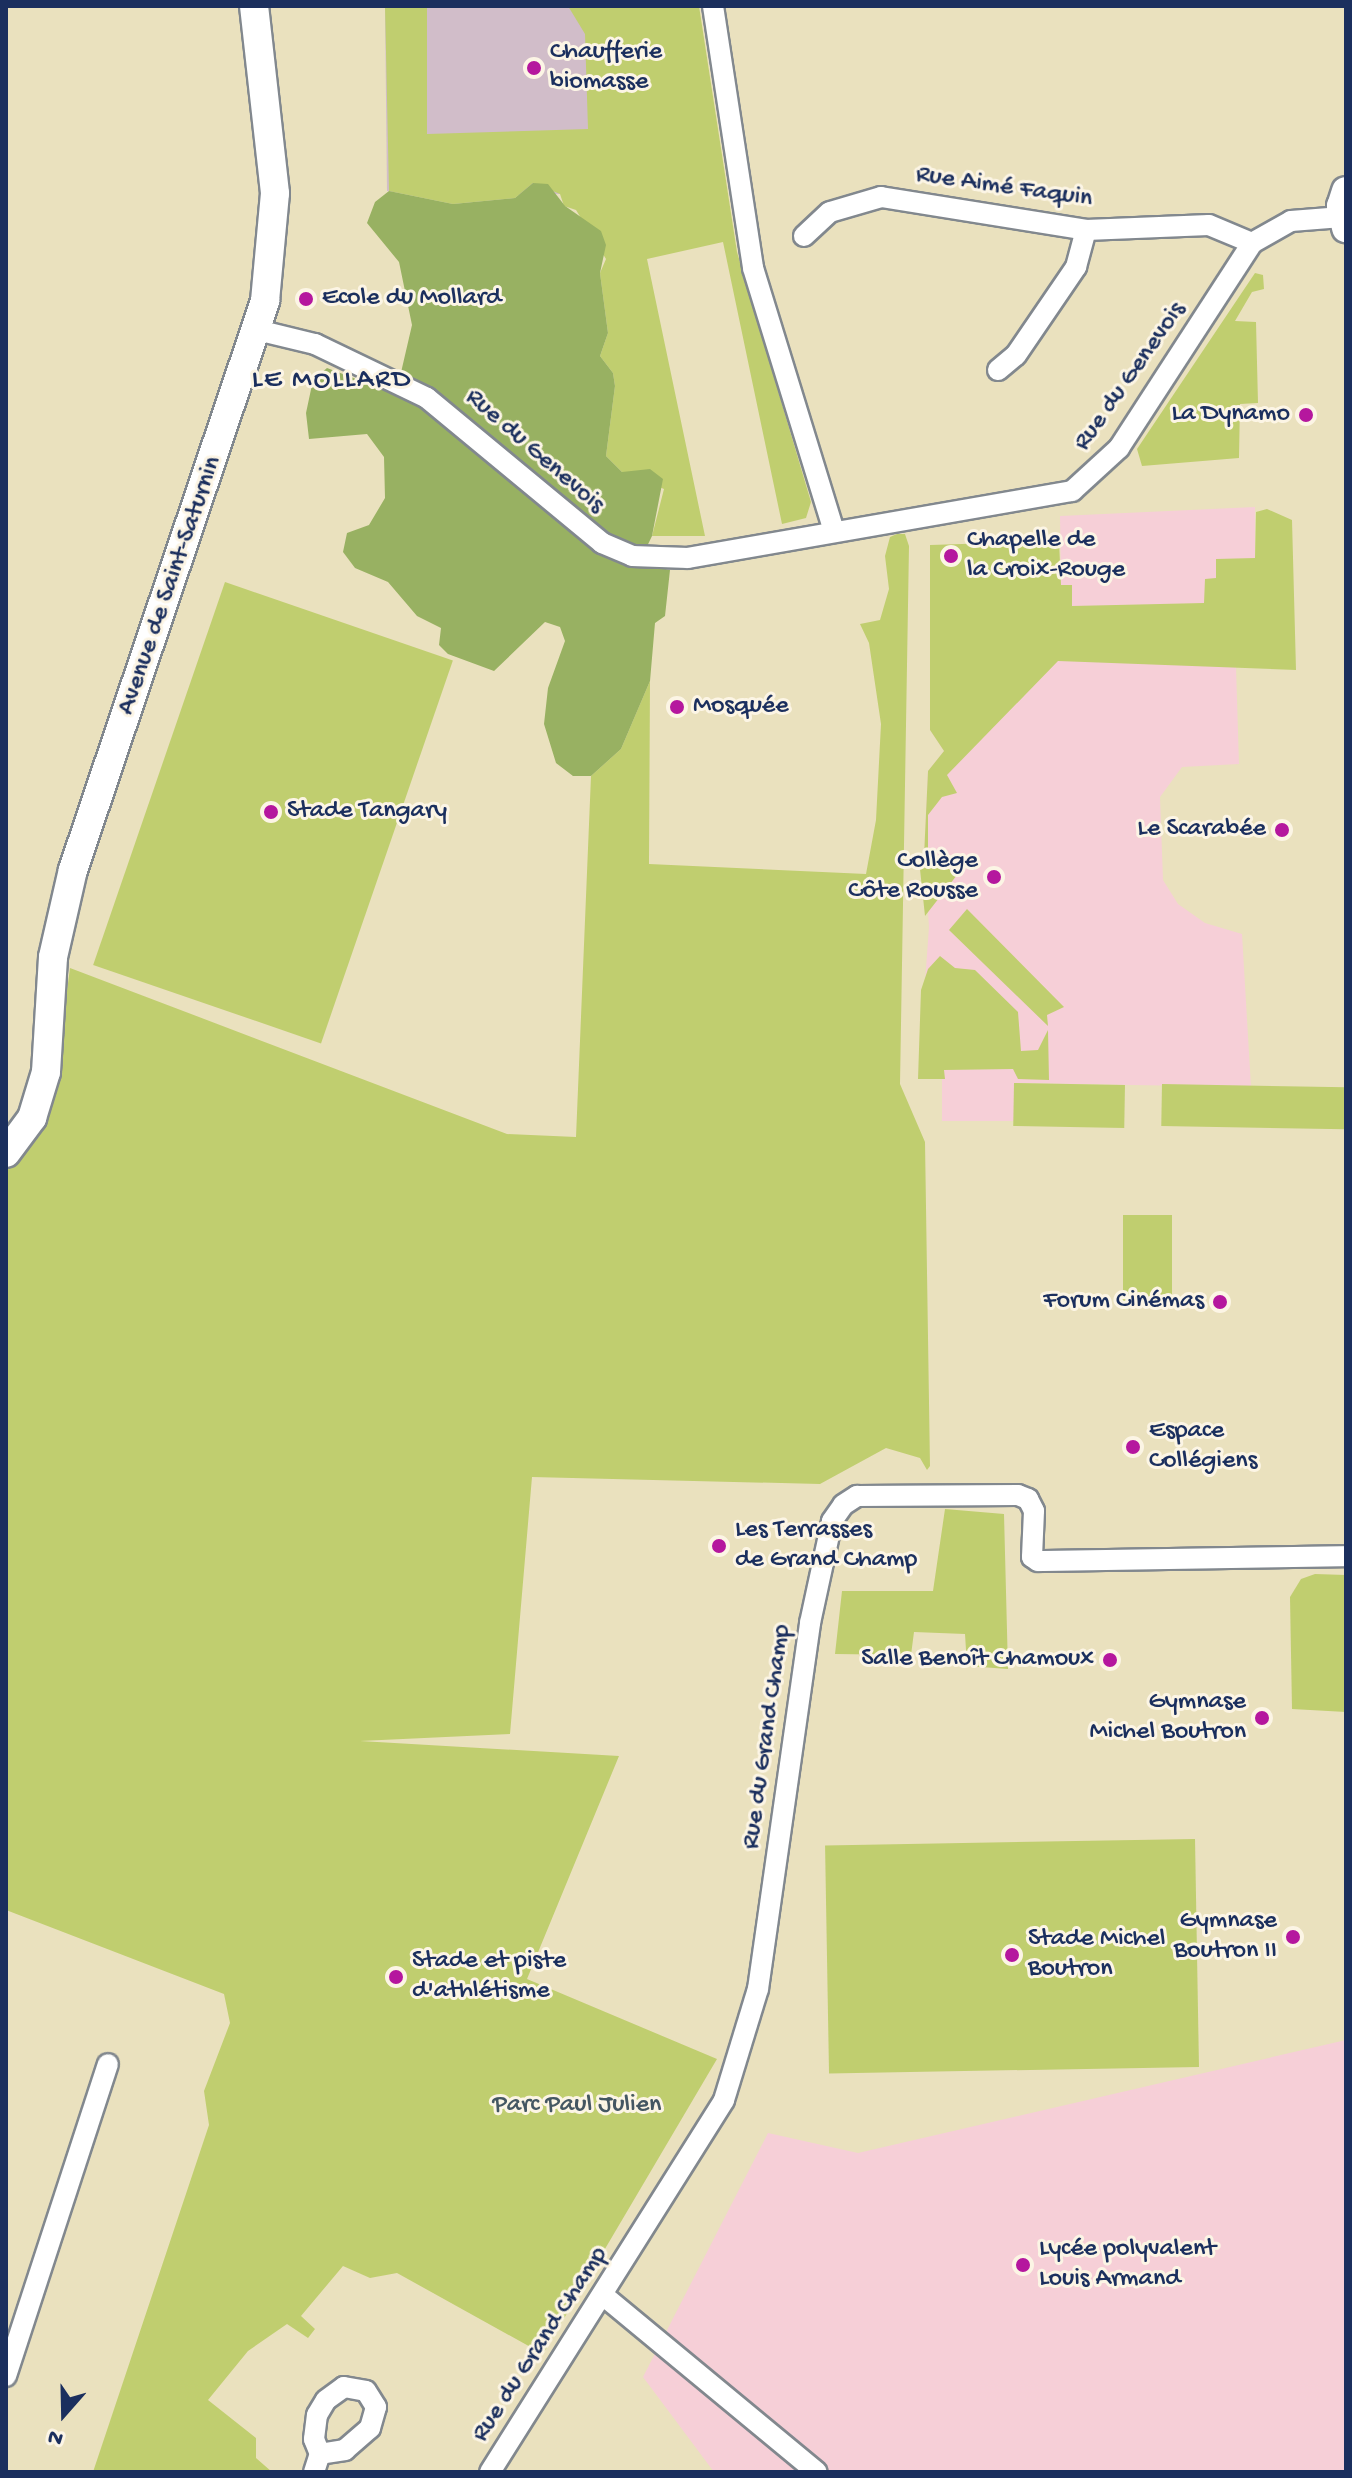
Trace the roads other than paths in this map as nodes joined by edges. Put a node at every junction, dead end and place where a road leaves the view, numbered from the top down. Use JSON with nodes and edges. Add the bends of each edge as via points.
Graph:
{"nodes":[{"id":1,"x":254,"y":6,"type":"edge"},
{"id":2,"x":713,"y":6,"type":"edge"},
{"id":3,"x":1345,"y":212,"type":"edge"},
{"id":4,"x":1086,"y":230,"type":"junction"},
{"id":5,"x":804,"y":236,"type":"dead end"},
{"id":6,"x":1252,"y":243,"type":"junction"},
{"id":7,"x":257,"y":330,"type":"junction"},
{"id":8,"x":998,"y":370,"type":"dead end"},
{"id":9,"x":834,"y":532,"type":"junction"},
{"id":10,"x":6,"y":1153,"type":"edge"},
{"id":11,"x":1346,"y":1556,"type":"edge"},
{"id":12,"x":108,"y":2064,"type":"dead end"},
{"id":13,"x":604,"y":2296,"type":"junction"},
{"id":14,"x":6,"y":2376,"type":"edge"},
{"id":15,"x":490,"y":2472,"type":"edge"},
{"id":16,"x":817,"y":2472,"type":"edge"}],
"edges":[{"from":1,"to":7,"type":"main road","name":"Avenue de Saint-Saturnin","via":[[275,193],[265,301]]},
{"from":2,"to":9,"type":"street","via":[[753,268]]},
{"from":3,"to":6,"type":"street","name":"Rue du Genevois","via":[[1291,221]]},
{"from":4,"to":5,"type":"street","name":"Rue Aimé Faquin","via":[[881,197],[830,212]]},
{"from":4,"to":6,"type":"street","name":"Rue Aimé Faquin","via":[[1209,225]]},
{"from":4,"to":8,"type":"street","via":[[1076,267],[1016,355]]},
{"from":6,"to":9,"type":"street","name":"Rue du Genevois","via":[[1119,448],[1085,484],[1054,496]]},
{"from":7,"to":9,"type":"street","name":"Rue du Genevois","via":[[315,344],[427,398],[582,530],[632,556],[688,558]]},
{"from":7,"to":10,"type":"main road","name":"Avenue de Saint-Saturnin","via":[[73,870],[53,957],[46,1072],[32,1118]]},
{"from":11,"to":13,"type":"street","name":"Rue du Grand Champ","via":[[1038,1561],[1032,1557],[1034,1511],[1028,1499],[1018,1495],[857,1496],[843,1505],[832,1521],[810,1623],[758,1989],[747,2029],[724,2100]]},
{"from":12,"to":14,"type":"street"},
{"from":13,"to":15,"type":"street","name":"Rue du Grand Champ"},
{"from":13,"to":16,"type":"street"}]}
